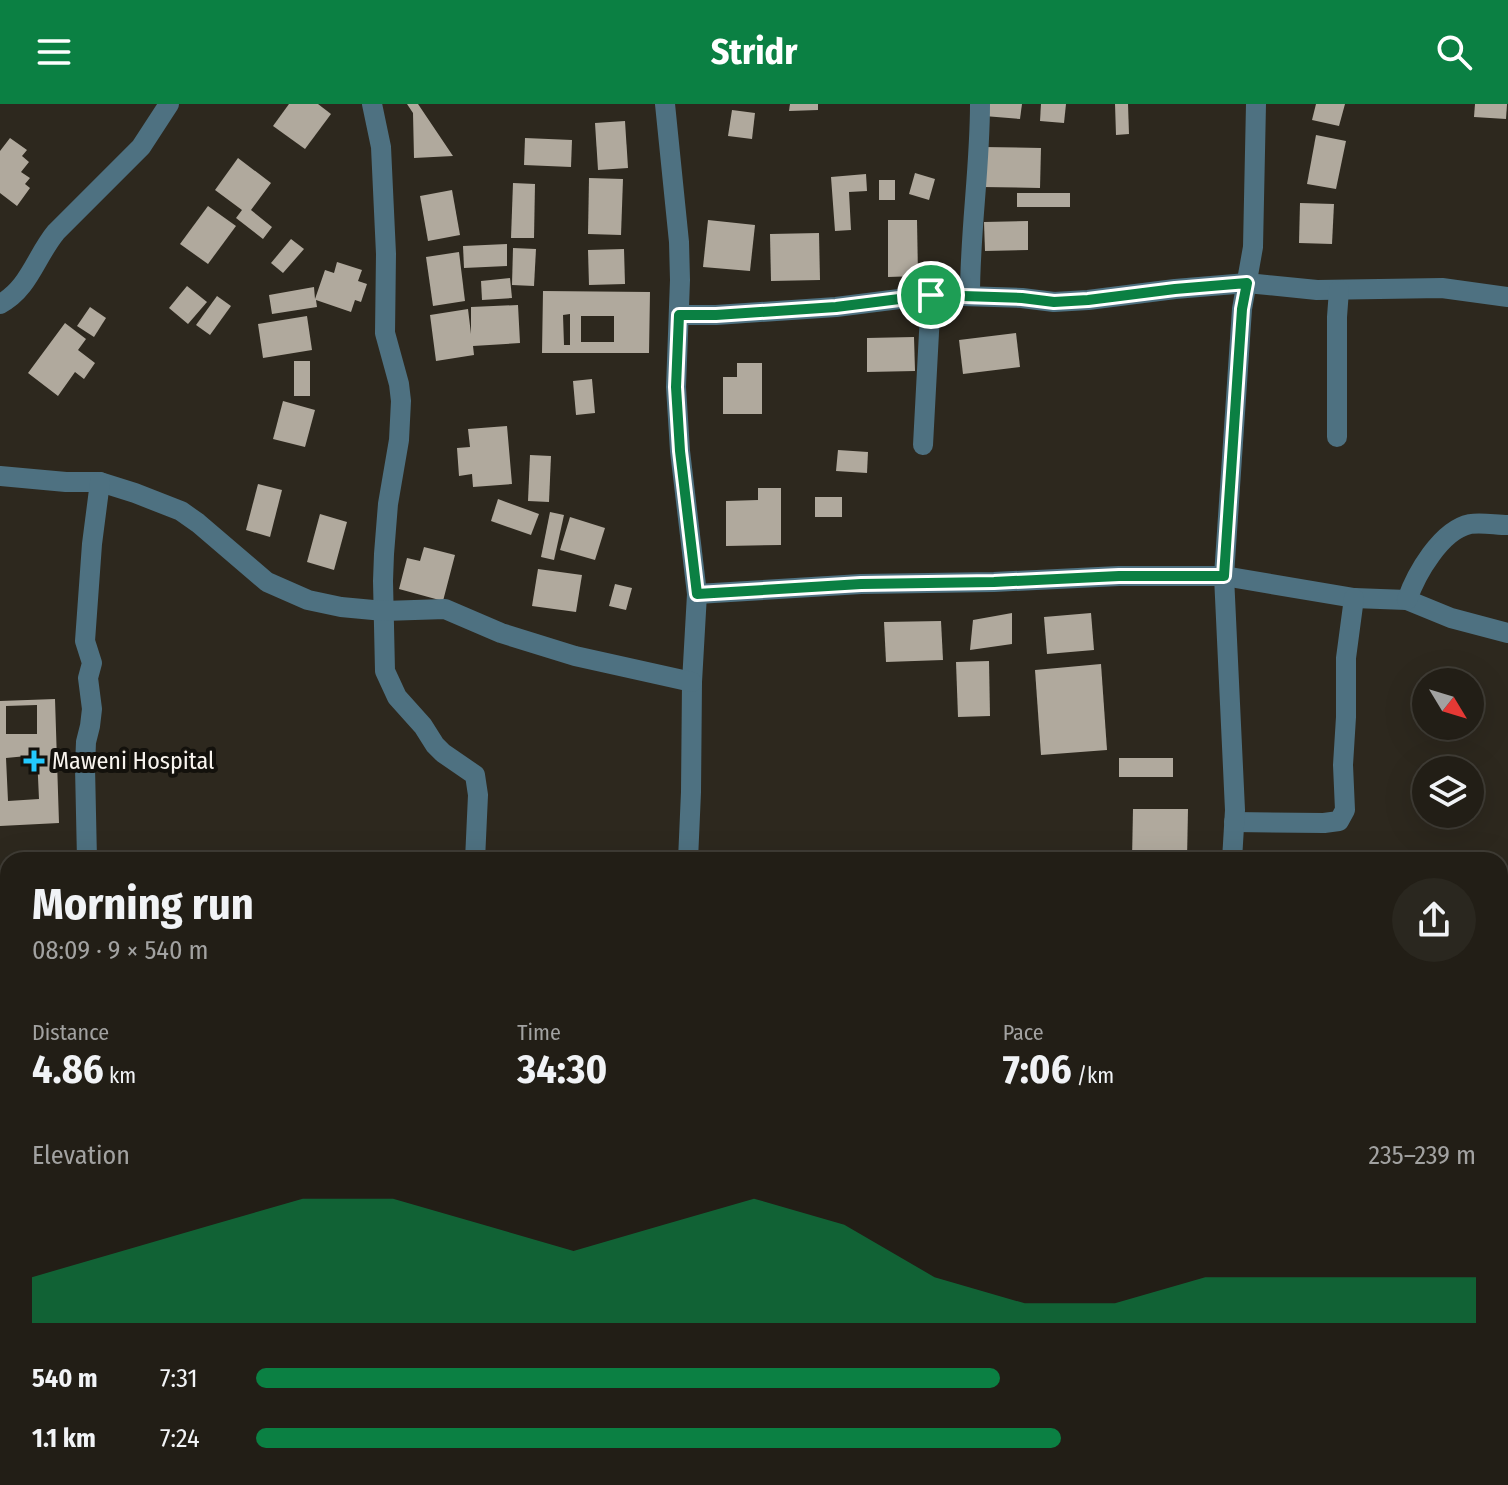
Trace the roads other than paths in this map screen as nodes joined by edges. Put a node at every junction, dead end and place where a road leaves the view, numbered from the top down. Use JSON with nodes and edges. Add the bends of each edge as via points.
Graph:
{"nodes":[{"id":1,"x":169,"y":104,"type":"edge"},
{"id":2,"x":372,"y":104,"type":"edge"},
{"id":3,"x":665,"y":104,"type":"edge"},
{"id":4,"x":980,"y":104,"type":"edge"},
{"id":5,"x":1256,"y":104,"type":"edge"},
{"id":6,"x":1247,"y":283,"type":"junction"},
{"id":7,"x":1339,"y":290,"type":"junction"},
{"id":8,"x":931,"y":295,"type":"junction"},
{"id":9,"x":970,"y":295,"type":"junction"},
{"id":10,"x":1508,"y":297,"type":"edge"},
{"id":11,"x":0,"y":304,"type":"edge"},
{"id":12,"x":679,"y":315,"type":"junction"},
{"id":13,"x":1337,"y":437,"type":"dead end"},
{"id":14,"x":923,"y":445,"type":"dead end"},
{"id":15,"x":0,"y":476,"type":"edge"},
{"id":16,"x":100,"y":482,"type":"junction"},
{"id":17,"x":1508,"y":525,"type":"edge"},
{"id":18,"x":1224,"y":576,"type":"junction"},
{"id":19,"x":697,"y":594,"type":"junction"},
{"id":20,"x":1354,"y":598,"type":"junction"},
{"id":21,"x":1407,"y":600,"type":"junction"},
{"id":22,"x":384,"y":611,"type":"junction"},
{"id":23,"x":1508,"y":633,"type":"edge"},
{"id":24,"x":692,"y":682,"type":"junction"},
{"id":25,"x":1234,"y":822,"type":"junction"},
{"id":26,"x":87,"y":852,"type":"edge"},
{"id":27,"x":473,"y":852,"type":"edge"},
{"id":28,"x":688,"y":852,"type":"edge"},
{"id":29,"x":1232,"y":852,"type":"edge"}],
"edges":[{"from":1,"to":11,"type":"street","via":[[141,147],[46,243],[30,276]]},
{"from":2,"to":22,"type":"street","via":[[381,147],[385,333],[401,401],[388,504]]},
{"from":3,"to":12,"type":"street","via":[[679,242]]},
{"from":4,"to":9,"type":"street"},
{"from":5,"to":6,"type":"street","via":[[1253,247]]},
{"from":6,"to":7,"type":"street"},
{"from":6,"to":9,"type":"street","via":[[1054,302]]},
{"from":6,"to":18,"type":"street"},
{"from":7,"to":10,"type":"street","via":[[1442,288]]},
{"from":7,"to":13,"type":"street"},
{"from":8,"to":9,"type":"street"},
{"from":8,"to":12,"type":"street","via":[[836,307]]},
{"from":8,"to":14,"type":"street"},
{"from":12,"to":19,"type":"street","via":[[680,451]]},
{"from":15,"to":16,"type":"street"},
{"from":16,"to":22,"type":"street","via":[[181,511],[267,582],[287,592],[341,607]]},
{"from":16,"to":26,"type":"street","via":[[85,641],[92,663],[85,767]]},
{"from":17,"to":21,"type":"street","via":[[1473,523],[1458,528],[1425,564]]},
{"from":18,"to":19,"type":"street","via":[[861,584]]},
{"from":18,"to":20,"type":"street"},
{"from":18,"to":25,"type":"street"},
{"from":19,"to":24,"type":"street"},
{"from":20,"to":21,"type":"street"},
{"from":20,"to":25,"type":"street","via":[[1346,658],[1343,816],[1324,823]]},
{"from":21,"to":23,"type":"street"},
{"from":22,"to":24,"type":"street","via":[[445,609],[575,656]]},
{"from":22,"to":27,"type":"street","via":[[385,671],[397,697],[435,745],[475,775]]},
{"from":24,"to":28,"type":"street"},
{"from":25,"to":29,"type":"street"}]}
